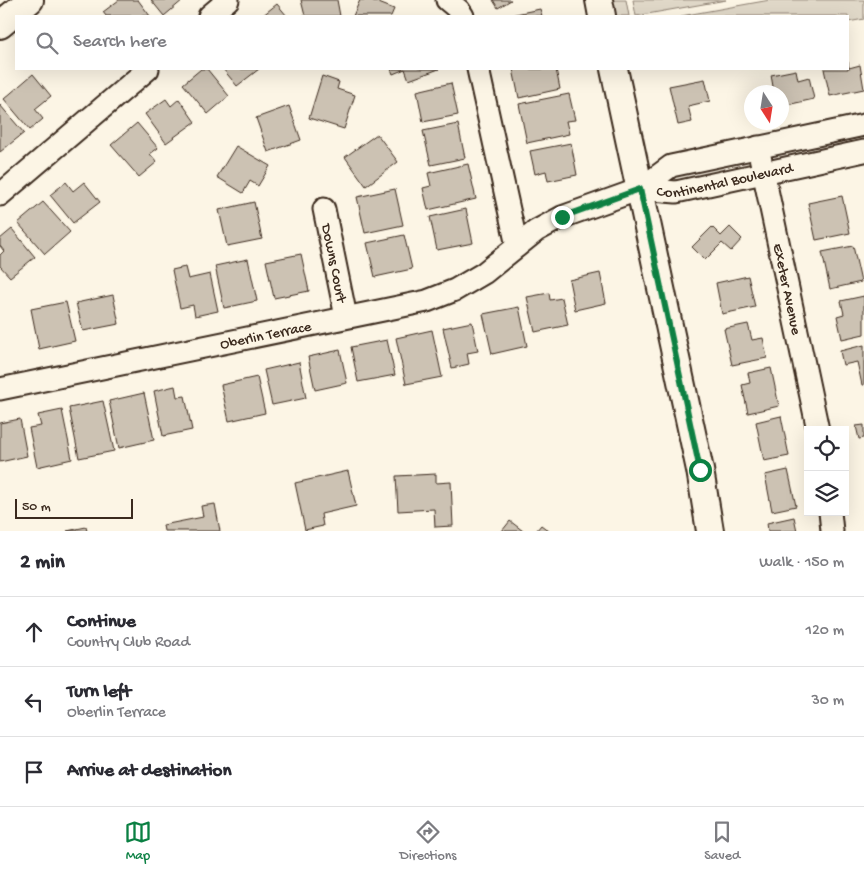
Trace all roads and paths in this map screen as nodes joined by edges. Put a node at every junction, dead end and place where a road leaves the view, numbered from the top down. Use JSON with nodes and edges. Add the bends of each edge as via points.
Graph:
{"nodes":[{"id":1,"x":30,"y":0,"type":"edge"},
{"id":2,"x":228,"y":0,"type":"edge"},
{"id":3,"x":447,"y":0,"type":"edge"},
{"id":4,"x":598,"y":0,"type":"edge"},
{"id":5,"x":210,"y":15,"type":"edge"},
{"id":6,"x":462,"y":15,"type":"edge"},
{"id":7,"x":602,"y":15,"type":"edge"},
{"id":8,"x":0,"y":25,"type":"edge"},
{"id":9,"x":147,"y":70,"type":"edge"},
{"id":10,"x":478,"y":70,"type":"edge"},
{"id":11,"x":614,"y":70,"type":"edge"},
{"id":12,"x":864,"y":125,"type":"edge"},
{"id":13,"x":758,"y":147,"type":"junction"},
{"id":14,"x":864,"y":151,"type":"edge"},
{"id":15,"x":764,"y":174,"type":"junction"},
{"id":16,"x":640,"y":189,"type":"junction"},
{"id":17,"x":0,"y":195,"type":"edge"},
{"id":18,"x":324,"y":209,"type":"dead end"},
{"id":19,"x":517,"y":246,"type":"junction"},
{"id":20,"x":346,"y":317,"type":"junction"},
{"id":21,"x":0,"y":389,"type":"edge"},
{"id":22,"x":817,"y":426,"type":"edge"},
{"id":23,"x":830,"y":516,"type":"edge"},
{"id":24,"x":710,"y":531,"type":"edge"},
{"id":25,"x":832,"y":531,"type":"edge"}],
"edges":[{"from":1,"to":8,"type":"main road"},
{"from":2,"to":5,"type":"street"},
{"from":3,"to":6,"type":"street"},
{"from":4,"to":7,"type":"main road"},
{"from":9,"to":17,"type":"street"},
{"from":10,"to":19,"type":"street"},
{"from":11,"to":16,"type":"main road"},
{"from":12,"to":13,"type":"street","name":"Continental Boulevard"},
{"from":13,"to":15,"type":"street","name":"Exeter Avenue"},
{"from":13,"to":16,"type":"street","name":"Continental Boulevard","via":[[671,166]]},
{"from":14,"to":15,"type":"street","name":"Continental Boulevard"},
{"from":15,"to":16,"type":"street","name":"Continental Boulevard","via":[[676,192]]},
{"from":15,"to":22,"type":"street","name":"Exeter Avenue"},
{"from":16,"to":19,"type":"street","name":"Oberlin Terrace","via":[[562,217]]},
{"from":16,"to":24,"type":"main road"},
{"from":18,"to":20,"type":"street","name":"Downs Court"},
{"from":19,"to":20,"type":"street","name":"Oberlin Terrace","via":[[484,273],[455,290],[427,301]]},
{"from":20,"to":21,"type":"street","name":"Oberlin Terrace"},
{"from":23,"to":25,"type":"street"}]}
